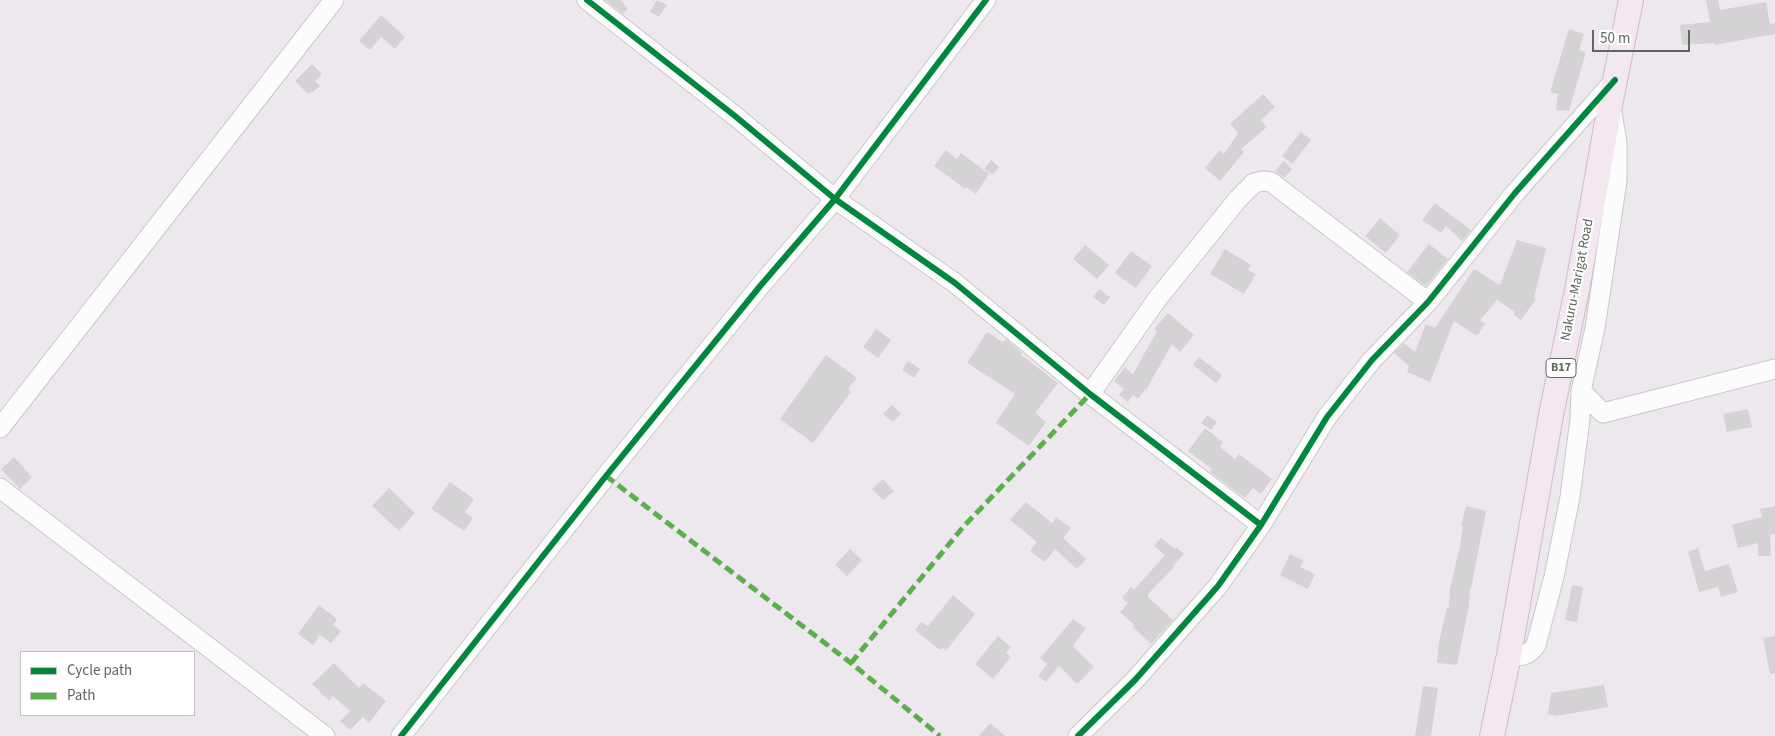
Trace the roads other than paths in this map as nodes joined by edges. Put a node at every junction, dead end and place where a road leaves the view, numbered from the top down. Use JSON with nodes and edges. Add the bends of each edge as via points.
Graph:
{"nodes":[{"id":1,"x":334,"y":0,"type":"edge"},
{"id":2,"x":587,"y":0,"type":"edge"},
{"id":3,"x":986,"y":0,"type":"edge"},
{"id":4,"x":1631,"y":0,"type":"edge"},
{"id":5,"x":1615,"y":80,"type":"junction"},
{"id":6,"x":1610,"y":105,"type":"junction"},
{"id":7,"x":835,"y":199,"type":"junction"},
{"id":8,"x":1428,"y":302,"type":"junction"},
{"id":9,"x":1775,"y":369,"type":"edge"},
{"id":10,"x":1581,"y":391,"type":"junction"},
{"id":11,"x":1090,"y":394,"type":"junction"},
{"id":12,"x":1602,"y":413,"type":"junction"},
{"id":13,"x":1580,"y":419,"type":"junction"},
{"id":14,"x":0,"y":428,"type":"edge"},
{"id":15,"x":0,"y":488,"type":"edge"},
{"id":16,"x":1261,"y":525,"type":"junction"},
{"id":17,"x":1509,"y":655,"type":"junction"},
{"id":18,"x":325,"y":736,"type":"edge"},
{"id":19,"x":401,"y":736,"type":"edge"},
{"id":20,"x":1078,"y":736,"type":"edge"},
{"id":21,"x":1492,"y":736,"type":"edge"}],
"edges":[{"from":1,"to":14,"type":"street"},
{"from":2,"to":7,"type":"street"},
{"from":3,"to":7,"type":"street"},
{"from":4,"to":5,"type":"main road","name":"Nakuru-Marigat Road","number":"B17"},
{"from":5,"to":6,"type":"main road","name":"Nakuru-Marigat Road","number":"B17"},
{"from":5,"to":8,"type":"street","via":[[1514,193]]},
{"from":6,"to":10,"type":"street","via":[[1617,142],[1617,181],[1595,328]]},
{"from":6,"to":17,"type":"main road","name":"Nakuru-Marigat Road","number":"B17"},
{"from":7,"to":11,"type":"street","via":[[954,282]]},
{"from":7,"to":19,"type":"street","via":[[606,476]]},
{"from":8,"to":11,"type":"street","via":[[1271,182],[1254,183],[1158,298]]},
{"from":8,"to":16,"type":"street","via":[[1372,360],[1327,417]]},
{"from":9,"to":12,"type":"street"},
{"from":10,"to":12,"type":"street"},
{"from":10,"to":13,"type":"street"},
{"from":11,"to":16,"type":"street"},
{"from":12,"to":13,"type":"street"},
{"from":13,"to":17,"type":"street","via":[[1570,497],[1536,645],[1529,654],[1521,657]]},
{"from":15,"to":18,"type":"street"},
{"from":16,"to":20,"type":"street","via":[[1218,586],[1135,680]]},
{"from":17,"to":21,"type":"main road","name":"Nakuru-Marigat Road","number":"B17"}]}
